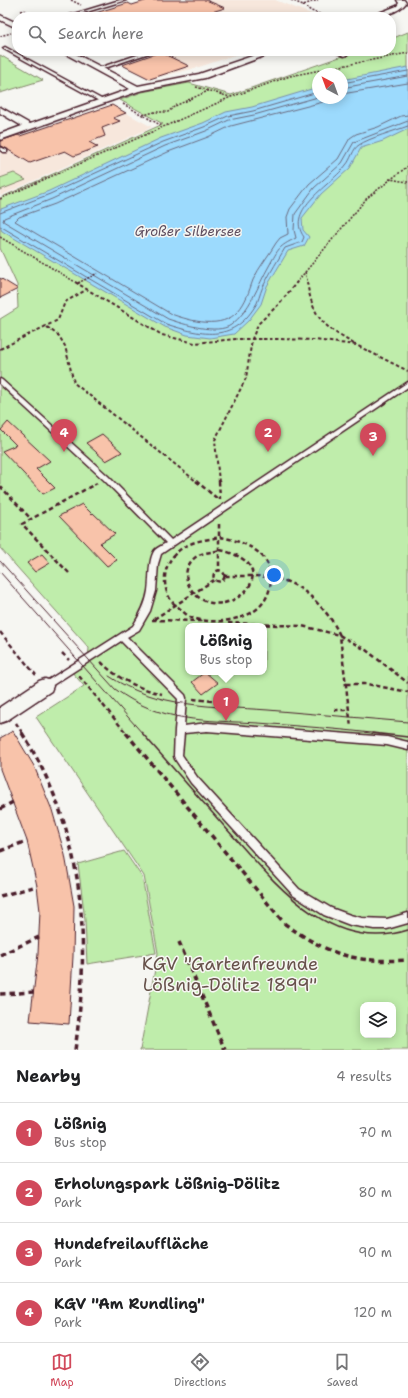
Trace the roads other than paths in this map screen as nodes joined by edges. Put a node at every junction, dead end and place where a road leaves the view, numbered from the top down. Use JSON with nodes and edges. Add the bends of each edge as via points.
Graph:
{"nodes":[{"id":1,"x":124,"y":0,"type":"edge"},
{"id":2,"x":400,"y":0,"type":"edge"},
{"id":3,"x":85,"y":12,"type":"edge"},
{"id":4,"x":386,"y":12,"type":"edge"},
{"id":5,"x":0,"y":17,"type":"edge"},
{"id":6,"x":12,"y":23,"type":"edge"},
{"id":7,"x":5,"y":48,"type":"dead end"},
{"id":8,"x":12,"y":52,"type":"edge"},
{"id":9,"x":20,"y":56,"type":"edge"},
{"id":10,"x":73,"y":56,"type":"edge"},
{"id":11,"x":138,"y":56,"type":"edge"},
{"id":12,"x":260,"y":56,"type":"edge"},
{"id":13,"x":98,"y":69,"type":"junction"},
{"id":14,"x":137,"y":89,"type":"junction"},
{"id":15,"x":102,"y":101,"type":"junction"},
{"id":16,"x":0,"y":109,"type":"edge"},
{"id":17,"x":28,"y":127,"type":"junction"},
{"id":18,"x":0,"y":137,"type":"edge"},
{"id":19,"x":0,"y":148,"type":"edge"},
{"id":20,"x":5,"y":151,"type":"dead end"},
{"id":21,"x":0,"y":381,"type":"edge"},
{"id":22,"x":408,"y":384,"type":"edge"},
{"id":23,"x":170,"y":543,"type":"junction"},
{"id":24,"x":122,"y":638,"type":"junction"},
{"id":25,"x":46,"y":686,"type":"joint"},
{"id":26,"x":4,"y":714,"type":"edge"},
{"id":27,"x":179,"y":730,"type":"junction"},
{"id":28,"x":408,"y":746,"type":"edge"},
{"id":29,"x":408,"y":918,"type":"edge"}],
"edges":[{"from":1,"to":3,"type":"lane"},
{"from":2,"to":4,"type":"street","via":[[400,7]]},
{"from":5,"to":6,"type":"street"},
{"from":7,"to":8,"type":"lane"},
{"from":9,"to":15,"type":"lane"},
{"from":10,"to":13,"type":"street"},
{"from":11,"to":13,"type":"lane"},
{"from":12,"to":14,"type":"street","via":[[202,76]]},
{"from":13,"to":14,"type":"street"},
{"from":14,"to":15,"type":"street"},
{"from":15,"to":17,"type":"street"},
{"from":16,"to":17,"type":"street"},
{"from":17,"to":18,"type":"street"},
{"from":19,"to":20,"type":"lane"},
{"from":21,"to":23,"type":"lane","via":[[106,478]]},
{"from":22,"to":23,"type":"lane"},
{"from":23,"to":24,"type":"lane","via":[[158,552],[146,611],[136,628]]},
{"from":24,"to":25,"type":"lane"},
{"from":24,"to":27,"type":"lane","via":[[182,698]]},
{"from":25,"to":26,"type":"street"},
{"from":27,"to":28,"type":"lane","via":[[208,727],[387,741]]},
{"from":27,"to":29,"type":"lane","via":[[178,756],[194,780],[296,892],[337,917],[362,924],[388,924]]}]}
